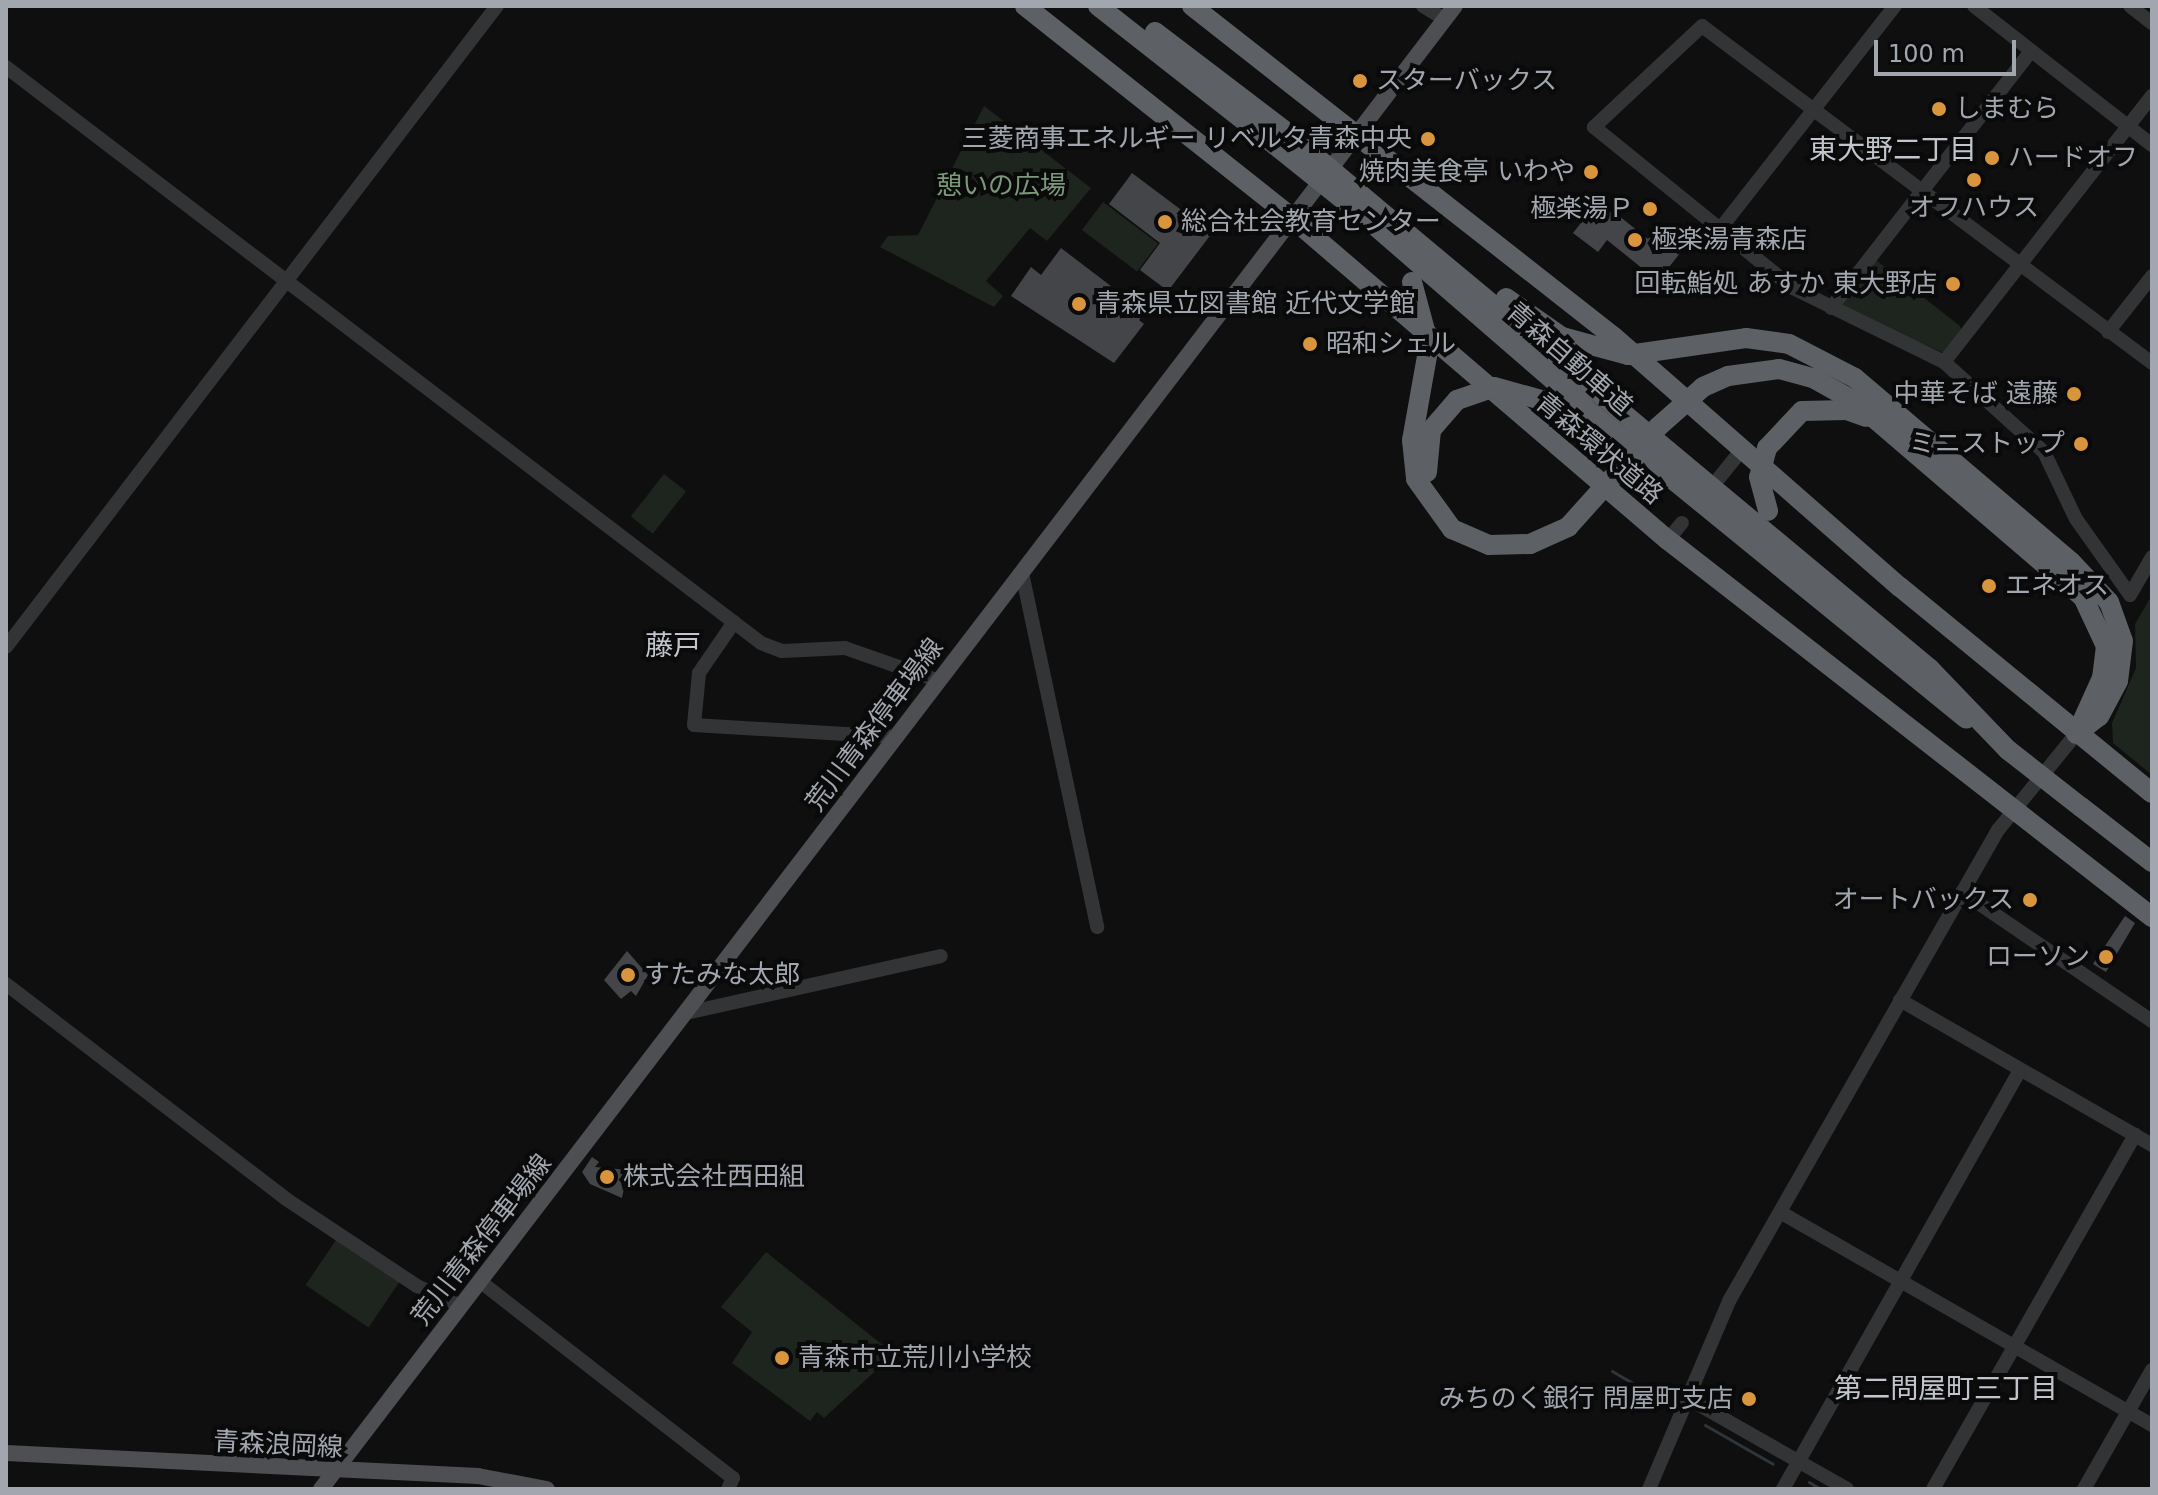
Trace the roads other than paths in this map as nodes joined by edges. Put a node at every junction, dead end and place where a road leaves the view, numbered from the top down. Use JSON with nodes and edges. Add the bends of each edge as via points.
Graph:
{"nodes":[{"id":1,"x":497,"y":6,"type":"edge"},
{"id":2,"x":1025,"y":6,"type":"edge"},
{"id":3,"x":1098,"y":6,"type":"edge"},
{"id":4,"x":1119,"y":6,"type":"edge"},
{"id":5,"x":1192,"y":6,"type":"edge"},
{"id":6,"x":1423,"y":6,"type":"edge"},
{"id":7,"x":1895,"y":6,"type":"edge"},
{"id":8,"x":1974,"y":6,"type":"edge"},
{"id":9,"x":2130,"y":6,"type":"edge"},
{"id":10,"x":1450,"y":13,"type":"edge"},
{"id":11,"x":2152,"y":23,"type":"edge"},
{"id":12,"x":2031,"y":51,"type":"junction"},
{"id":13,"x":6,"y":67,"type":"edge"},
{"id":14,"x":2152,"y":96,"type":"edge"},
{"id":15,"x":1814,"y":111,"type":"junction"},
{"id":16,"x":2128,"y":126,"type":"junction"},
{"id":17,"x":1356,"y":136,"type":"junction"},
{"id":18,"x":1286,"y":138,"type":"junction"},
{"id":19,"x":2152,"y":145,"type":"edge"},
{"id":20,"x":1920,"y":193,"type":"junction"},
{"id":21,"x":1369,"y":212,"type":"junction"},
{"id":22,"x":1292,"y":218,"type":"junction"},
{"id":23,"x":1720,"y":229,"type":"junction"},
{"id":24,"x":2019,"y":267,"type":"junction"},
{"id":25,"x":2152,"y":276,"type":"edge"},
{"id":26,"x":286,"y":281,"type":"junction"},
{"id":27,"x":1831,"y":308,"type":"junction"},
{"id":28,"x":2108,"y":332,"type":"junction"},
{"id":29,"x":1783,"y":357,"type":"junction"},
{"id":30,"x":1944,"y":362,"type":"junction"},
{"id":31,"x":2152,"y":363,"type":"edge"},
{"id":32,"x":1877,"y":422,"type":"junction"},
{"id":33,"x":1742,"y":450,"type":"junction"},
{"id":34,"x":1719,"y":478,"type":"dead end"},
{"id":35,"x":1682,"y":523,"type":"dead end"},
{"id":36,"x":1668,"y":540,"type":"junction"},
{"id":37,"x":2152,"y":557,"type":"edge"},
{"id":38,"x":1022,"y":573,"type":"junction"},
{"id":39,"x":1807,"y":580,"type":"junction"},
{"id":40,"x":734,"y":622,"type":"junction"},
{"id":41,"x":6,"y":647,"type":"edge"},
{"id":42,"x":939,"y":681,"type":"junction"},
{"id":43,"x":2076,"y":734,"type":"junction"},
{"id":44,"x":896,"y":737,"type":"junction"},
{"id":45,"x":2152,"y":793,"type":"edge"},
{"id":46,"x":2014,"y":805,"type":"junction"},
{"id":47,"x":2152,"y":862,"type":"edge"},
{"id":48,"x":1962,"y":892,"type":"junction"},
{"id":49,"x":2152,"y":917,"type":"edge"},
{"id":50,"x":1097,"y":927,"type":"dead end"},
{"id":51,"x":941,"y":956,"type":"dead end"},
{"id":52,"x":6,"y":984,"type":"edge"},
{"id":53,"x":1900,"y":1000,"type":"junction"},
{"id":54,"x":686,"y":1013,"type":"junction"},
{"id":55,"x":2152,"y":1021,"type":"edge"},
{"id":56,"x":2020,"y":1070,"type":"junction"},
{"id":57,"x":2135,"y":1135,"type":"junction"},
{"id":58,"x":2152,"y":1145,"type":"edge"},
{"id":59,"x":1780,"y":1212,"type":"junction"},
{"id":60,"x":1899,"y":1281,"type":"junction"},
{"id":61,"x":481,"y":1282,"type":"junction"},
{"id":62,"x":461,"y":1306,"type":"junction"},
{"id":63,"x":2014,"y":1346,"type":"junction"},
{"id":64,"x":2152,"y":1370,"type":"edge"},
{"id":65,"x":1687,"y":1398,"type":"junction"},
{"id":66,"x":2128,"y":1412,"type":"junction"},
{"id":67,"x":2152,"y":1425,"type":"edge"},
{"id":68,"x":6,"y":1453,"type":"edge"},
{"id":69,"x":1798,"y":1461,"type":"junction"},
{"id":70,"x":333,"y":1473,"type":"junction"},
{"id":71,"x":321,"y":1489,"type":"edge"},
{"id":72,"x":547,"y":1489,"type":"edge"},
{"id":73,"x":728,"y":1489,"type":"edge"},
{"id":74,"x":1649,"y":1489,"type":"edge"},
{"id":75,"x":1783,"y":1489,"type":"edge"},
{"id":76,"x":1847,"y":1489,"type":"edge"},
{"id":77,"x":1933,"y":1489,"type":"edge"},
{"id":78,"x":2084,"y":1489,"type":"edge"}],
"edges":[{"from":1,"to":26,"type":"street"},
{"from":2,"to":22,"type":"highway","name":"青森環状道路"},
{"from":3,"to":18,"type":"highway","name":"青森自動車道"},
{"from":4,"to":18,"type":"highway","name":"青森自動車道"},
{"from":5,"to":17,"type":"highway"},
{"from":6,"to":10,"type":"street"},
{"from":7,"to":15,"type":"street"},
{"from":8,"to":12,"type":"street"},
{"from":9,"to":11,"type":"street"},
{"from":10,"to":17,"type":"main road","name":"荒川青森停車場線"},
{"from":12,"to":16,"type":"street"},
{"from":12,"to":20,"type":"street"},
{"from":13,"to":26,"type":"street"},
{"from":14,"to":16,"type":"street"},
{"from":15,"to":20,"type":"street"},
{"from":15,"to":23,"type":"street"},
{"from":15,"to":23,"type":"street","via":[[1702,26],[1594,127]]},
{"from":16,"to":19,"type":"street"},
{"from":16,"to":24,"type":"street"},
{"from":17,"to":22,"type":"main road","name":"荒川青森停車場線"},
{"from":17,"to":33,"type":"highway","via":[[1614,337]]},
{"from":18,"to":21,"type":"highway","name":"青森自動車道","bridge":true},
{"from":18,"to":21,"type":"highway","name":"青森自動車道","bridge":true,"via":[[1312,174]]},
{"from":20,"to":24,"type":"street"},
{"from":20,"to":27,"type":"street"},
{"from":21,"to":29,"type":"highway","bridge":true,"via":[[1562,337],[1628,355],[1663,355],[1733,339]]},
{"from":21,"to":29,"type":"highway","bridge":true,"via":[[1412,282],[1429,345],[1412,440],[1416,479],[1452,529],[1489,545],[1530,544],[1568,527],[1658,427],[1703,387]]},
{"from":21,"to":39,"type":"highway","name":"青森自動車道"},
{"from":22,"to":36,"type":"highway","name":"青森環状道路"},
{"from":22,"to":38,"type":"main road","name":"荒川青森停車場線"},
{"from":23,"to":27,"type":"street","via":[[1793,288]]},
{"from":24,"to":28,"type":"street"},
{"from":24,"to":30,"type":"street"},
{"from":25,"to":28,"type":"street"},
{"from":26,"to":40,"type":"street"},
{"from":26,"to":41,"type":"street"},
{"from":27,"to":30,"type":"street"},
{"from":28,"to":31,"type":"street"},
{"from":29,"to":32,"type":"highway"},
{"from":29,"to":39,"type":"highway","bridge":true,"via":[[1726,365],[1697,378],[1652,418],[1572,511],[1539,531],[1484,533],[1450,514],[1426,464],[1426,447],[1442,413],[1457,400],[1494,387],[1549,402]]},
{"from":29,"to":43,"type":"highway","via":[[1844,381],[1902,419],[2071,562],[2109,602],[2123,641],[2118,681],[2099,716]]},
{"from":30,"to":37,"type":"street","via":[[2044,452],[2076,519],[2130,595]]},
{"from":32,"to":39,"type":"highway","bridge":true,"via":[[1847,410],[1802,411],[1767,448],[1759,477],[1768,511]]},
{"from":32,"to":43,"type":"highway","via":[[2067,581],[2095,614],[2105,662]]},
{"from":33,"to":34,"type":"street"},
{"from":33,"to":43,"type":"highway"},
{"from":35,"to":36,"type":"street"},
{"from":36,"to":46,"type":"highway","name":"青森環状道路"},
{"from":38,"to":42,"type":"main road","name":"荒川青森停車場線"},
{"from":38,"to":50,"type":"street"},
{"from":39,"to":47,"type":"highway","name":"青森自動車道","bridge":true,"via":[[1929,668],[2008,750]]},
{"from":40,"to":42,"type":"street","via":[[771,649],[845,648]]},
{"from":40,"to":44,"type":"street","via":[[699,673],[694,725]]},
{"from":42,"to":44,"type":"main road","name":"荒川青森停車場線"},
{"from":43,"to":45,"type":"highway"},
{"from":43,"to":46,"type":"street"},
{"from":44,"to":54,"type":"main road","name":"荒川青森停車場線"},
{"from":46,"to":48,"type":"street"},
{"from":46,"to":49,"type":"highway","name":"青森環状道路"},
{"from":48,"to":53,"type":"street"},
{"from":48,"to":55,"type":"street"},
{"from":51,"to":54,"type":"street"},
{"from":52,"to":62,"type":"street","via":[[254,1176],[417,1286]]},
{"from":53,"to":56,"type":"street"},
{"from":53,"to":59,"type":"street"},
{"from":54,"to":61,"type":"main road","name":"荒川青森停車場線"},
{"from":56,"to":57,"type":"street"},
{"from":56,"to":60,"type":"street"},
{"from":57,"to":58,"type":"street"},
{"from":57,"to":63,"type":"street"},
{"from":59,"to":60,"type":"street"},
{"from":59,"to":65,"type":"street","via":[[1729,1301]]},
{"from":60,"to":63,"type":"street"},
{"from":60,"to":69,"type":"street"},
{"from":61,"to":62,"type":"main road","name":"荒川青森停車場線"},
{"from":61,"to":73,"type":"street","via":[[733,1478]]},
{"from":62,"to":70,"type":"main road","name":"荒川青森停車場線"},
{"from":63,"to":66,"type":"street"},
{"from":63,"to":77,"type":"street"},
{"from":64,"to":66,"type":"street"},
{"from":65,"to":69,"type":"street"},
{"from":65,"to":74,"type":"street"},
{"from":66,"to":67,"type":"street"},
{"from":66,"to":78,"type":"street"},
{"from":68,"to":70,"type":"main road","name":"青森浪岡線"},
{"from":69,"to":75,"type":"street"},
{"from":69,"to":76,"type":"street"},
{"from":70,"to":71,"type":"main road","name":"荒川青森停車場線"},
{"from":70,"to":72,"type":"main road","name":"青森浪岡線","via":[[478,1476]]}]}
